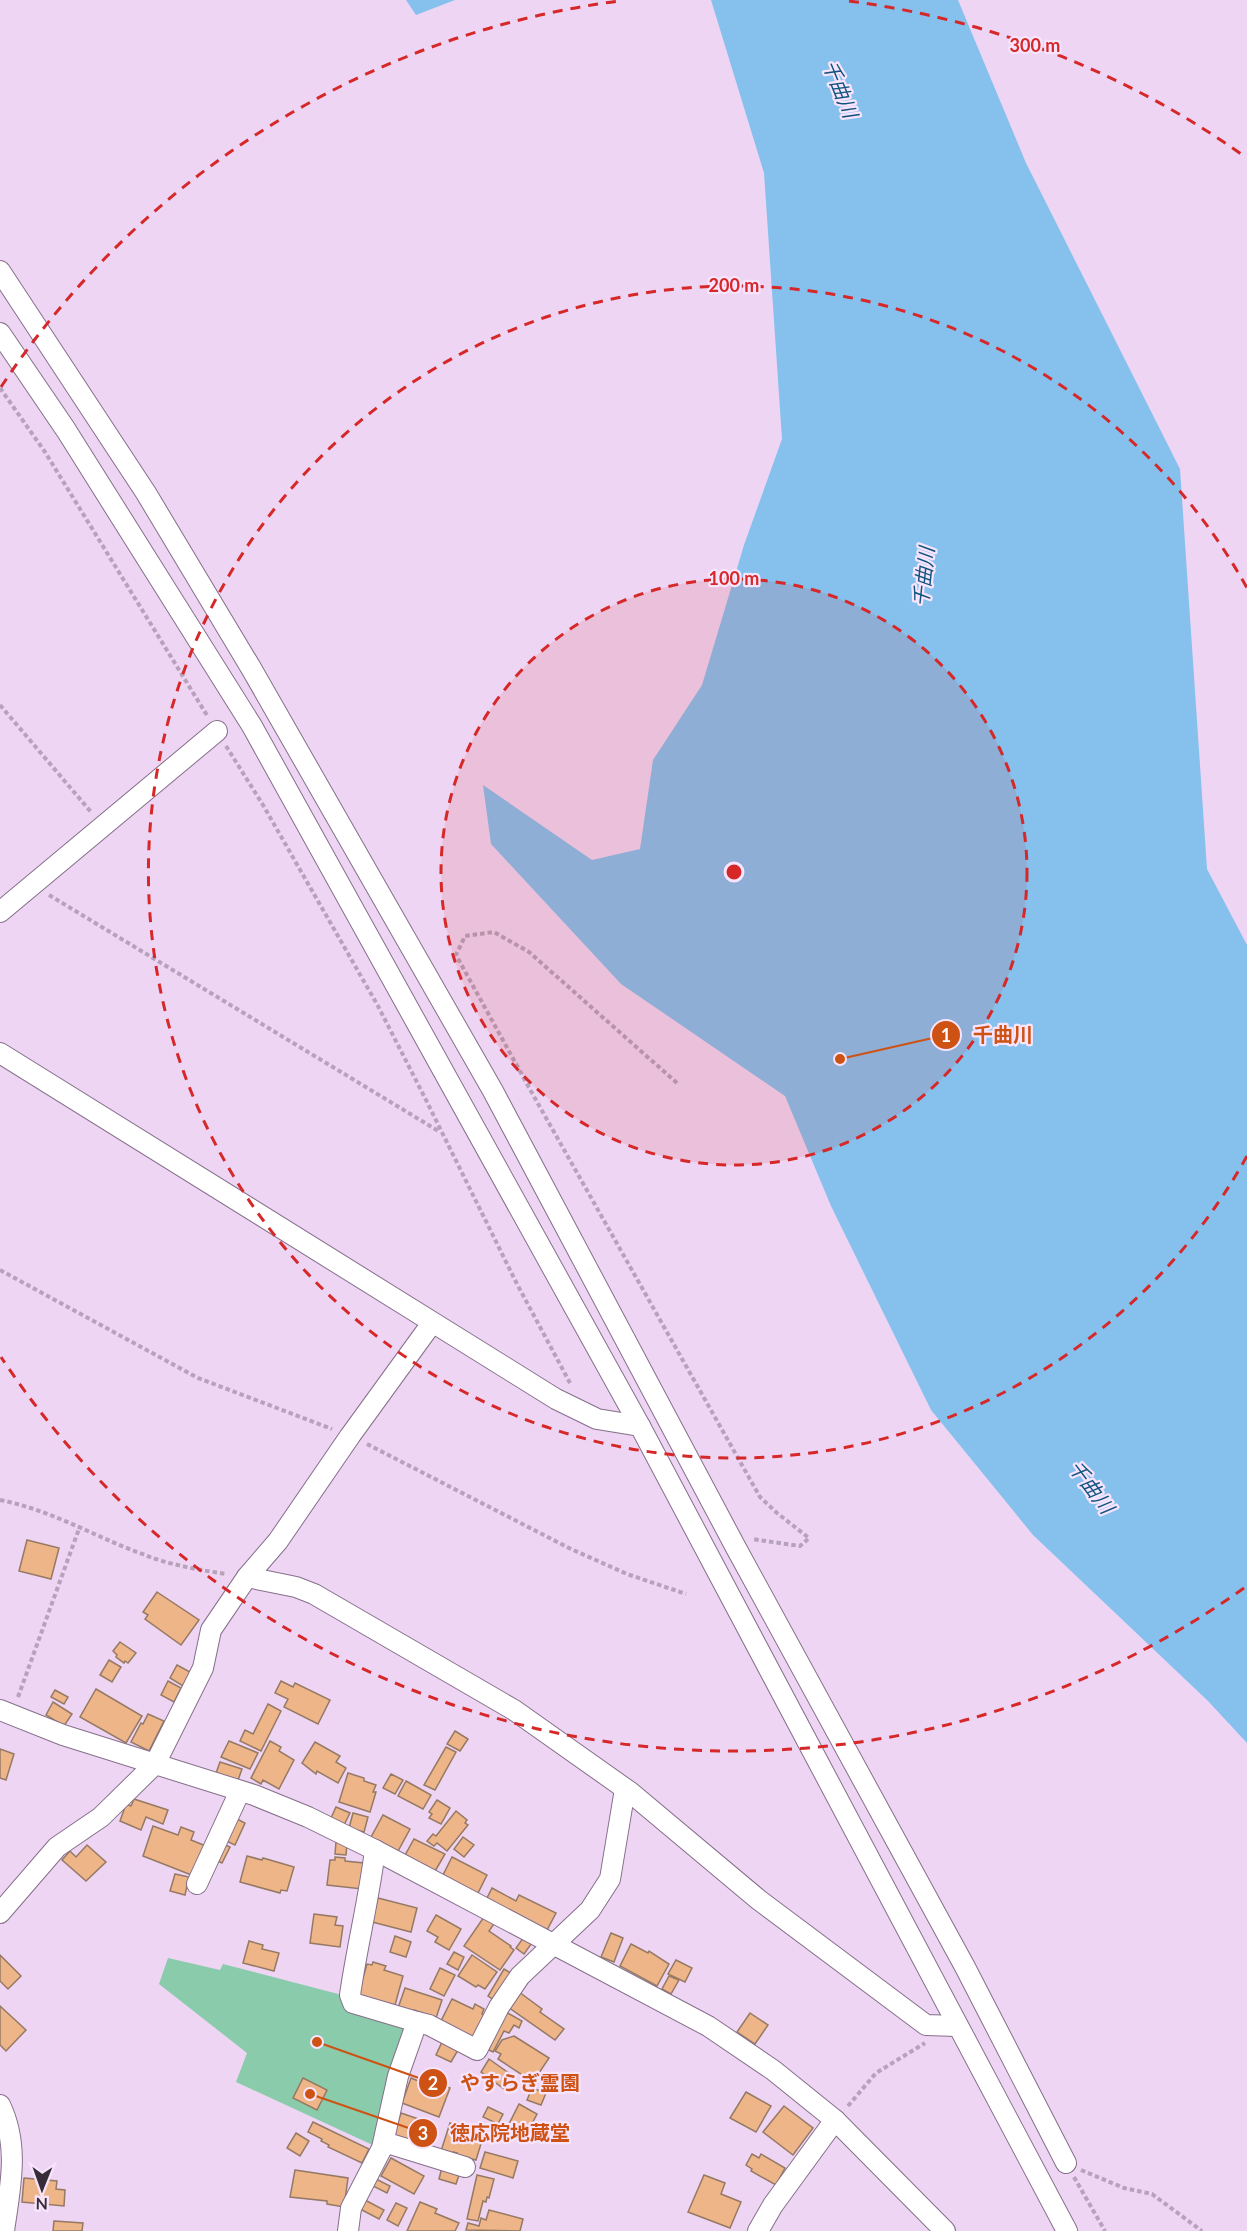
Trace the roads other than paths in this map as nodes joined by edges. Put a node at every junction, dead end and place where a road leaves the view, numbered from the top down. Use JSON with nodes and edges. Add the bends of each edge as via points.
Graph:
{"nodes":[{"id":1,"x":0,"y":271,"type":"edge"},
{"id":2,"x":0,"y":333,"type":"edge"},
{"id":3,"x":217,"y":731,"type":"road end"},
{"id":4,"x":0,"y":912,"type":"edge"},
{"id":5,"x":0,"y":1053,"type":"edge"},
{"id":6,"x":432,"y":1323,"type":"junction"},
{"id":7,"x":640,"y":1426,"type":"junction"},
{"id":8,"x":248,"y":1577,"type":"junction"},
{"id":9,"x":6,"y":1713,"type":"edge"},
{"id":10,"x":155,"y":1764,"type":"junction"},
{"id":11,"x":625,"y":1789,"type":"junction"},
{"id":12,"x":240,"y":1791,"type":"junction"},
{"id":13,"x":375,"y":1850,"type":"junction"},
{"id":14,"x":197,"y":1884,"type":"dead end"},
{"id":15,"x":0,"y":1913,"type":"edge"},
{"id":16,"x":554,"y":1943,"type":"junction"},
{"id":17,"x":417,"y":2022,"type":"junction"},
{"id":18,"x":957,"y":2026,"type":"junction"},
{"id":19,"x":0,"y":2105,"type":"edge"},
{"id":20,"x":836,"y":2120,"type":"junction"},
{"id":21,"x":384,"y":2142,"type":"junction"},
{"id":22,"x":1066,"y":2163,"type":"road end"},
{"id":23,"x":465,"y":2167,"type":"dead end"},
{"id":24,"x":4,"y":2231,"type":"edge"},
{"id":25,"x":348,"y":2231,"type":"edge"},
{"id":26,"x":758,"y":2231,"type":"edge"},
{"id":27,"x":945,"y":2231,"type":"edge"},
{"id":28,"x":1067,"y":2231,"type":"edge"}],
"edges":[{"from":1,"to":22,"type":"street","via":[[146,493],[493,1091],[965,1967]]},
{"from":2,"to":7,"type":"street","via":[[66,430],[252,726]]},
{"from":3,"to":4,"type":"street"},
{"from":5,"to":6,"type":"street"},
{"from":6,"to":7,"type":"street","via":[[556,1399],[597,1419]]},
{"from":6,"to":8,"type":"street"},
{"from":7,"to":18,"type":"street"},
{"from":8,"to":10,"type":"street","via":[[211,1630],[202,1668]]},
{"from":8,"to":11,"type":"street","via":[[314,1594],[514,1710]]},
{"from":9,"to":10,"type":"street","via":[[63,1736]]},
{"from":10,"to":12,"type":"street"},
{"from":10,"to":15,"type":"street","via":[[101,1817],[57,1847]]},
{"from":11,"to":16,"type":"street","via":[[610,1879],[590,1910]]},
{"from":11,"to":18,"type":"street","via":[[759,1899],[926,2025]]},
{"from":12,"to":13,"type":"street","via":[[308,1817]]},
{"from":12,"to":14,"type":"street"},
{"from":13,"to":16,"type":"street"},
{"from":13,"to":17,"type":"street","via":[[350,1995],[353,2003]]},
{"from":16,"to":17,"type":"street","via":[[520,1976],[477,2050]]},
{"from":16,"to":20,"type":"street","via":[[708,2026]]},
{"from":17,"to":21,"type":"street","via":[[398,2076]]},
{"from":18,"to":28,"type":"street"},
{"from":19,"to":24,"type":"street","via":[[13,2145]]},
{"from":20,"to":26,"type":"street"},
{"from":20,"to":27,"type":"street"},
{"from":21,"to":23,"type":"street"},
{"from":21,"to":25,"type":"street","via":[[351,2208]]}]}
